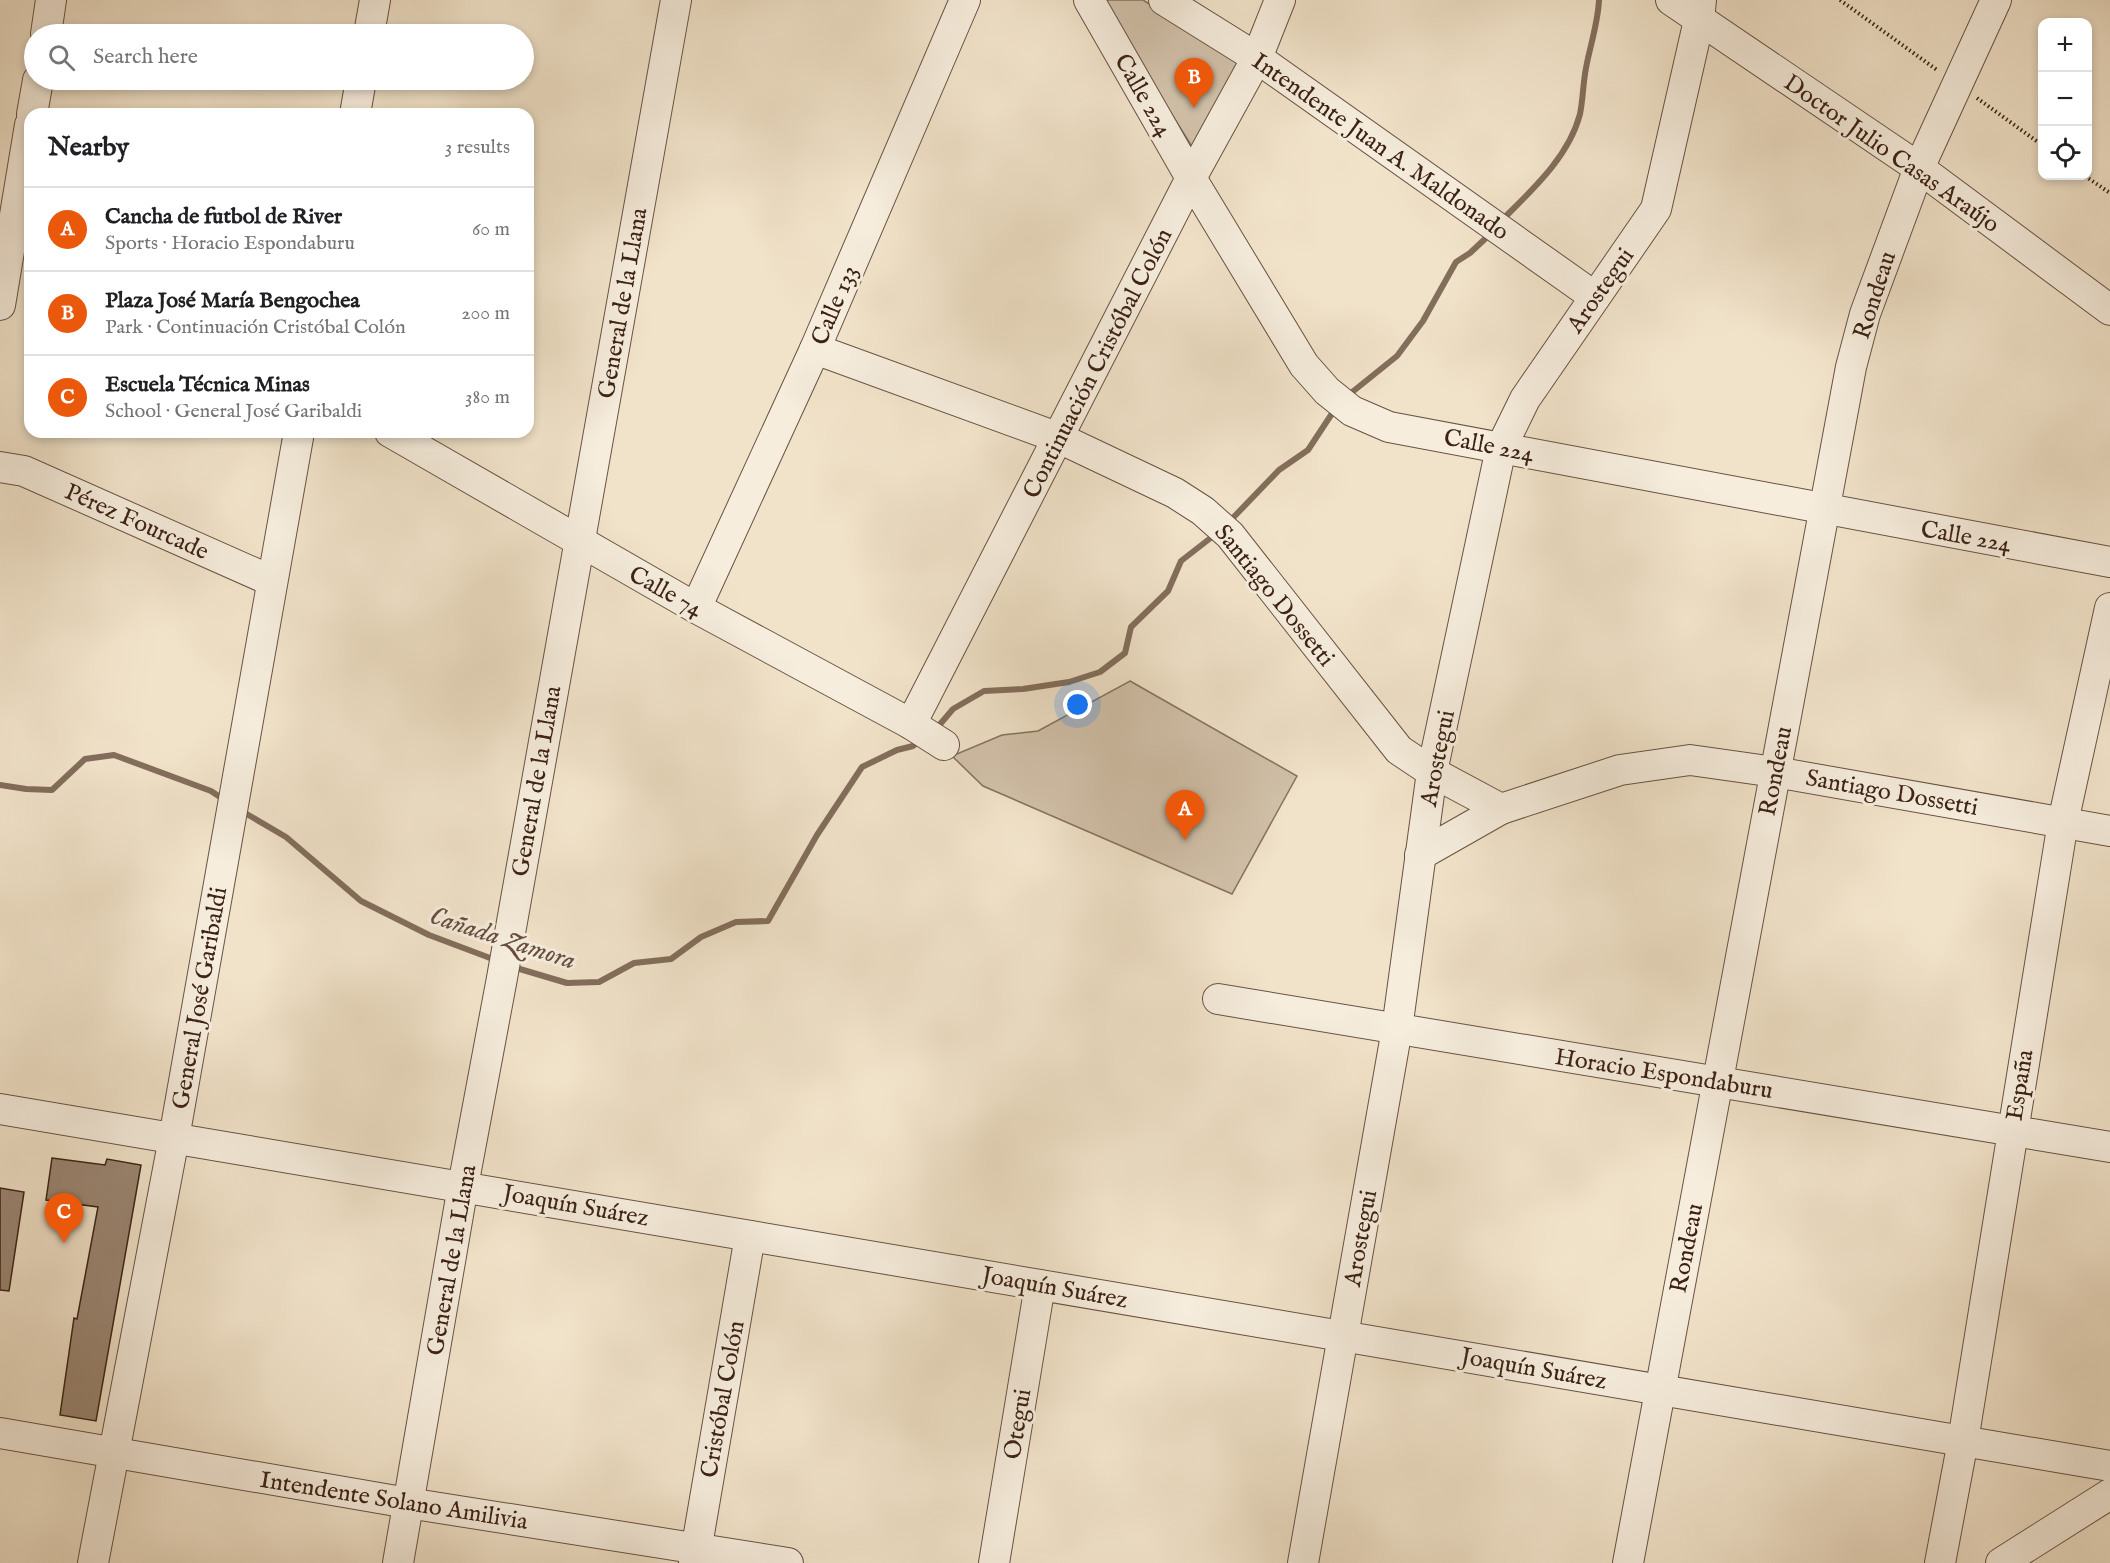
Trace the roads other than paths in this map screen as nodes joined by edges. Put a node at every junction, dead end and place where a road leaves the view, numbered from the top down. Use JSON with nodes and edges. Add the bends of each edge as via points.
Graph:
{"nodes":[{"id":1,"x":51,"y":0,"type":"edge"},
{"id":2,"x":375,"y":0,"type":"edge"},
{"id":3,"x":676,"y":0,"type":"edge"},
{"id":4,"x":965,"y":0,"type":"edge"},
{"id":5,"x":1089,"y":0,"type":"edge"},
{"id":6,"x":1164,"y":0,"type":"edge"},
{"id":7,"x":1280,"y":0,"type":"edge"},
{"id":8,"x":1671,"y":0,"type":"edge"},
{"id":9,"x":1996,"y":0,"type":"edge"},
{"id":10,"x":1700,"y":10,"type":"edge"},
{"id":11,"x":47,"y":24,"type":"edge"},
{"id":12,"x":371,"y":24,"type":"edge"},
{"id":13,"x":1257,"y":58,"type":"junction"},
{"id":14,"x":36,"y":90,"type":"edge"},
{"id":15,"x":359,"y":90,"type":"edge"},
{"id":16,"x":33,"y":108,"type":"edge"},
{"id":17,"x":356,"y":108,"type":"edge"},
{"id":18,"x":1919,"y":168,"type":"junction"},
{"id":19,"x":1191,"y":178,"type":"junction"},
{"id":20,"x":24,"y":195,"type":"edge"},
{"id":21,"x":20,"y":242,"type":"edge"},
{"id":22,"x":1595,"y":297,"type":"junction"},
{"id":23,"x":0,"y":305,"type":"edge"},
{"id":24,"x":2110,"y":310,"type":"edge"},
{"id":25,"x":815,"y":350,"type":"junction"},
{"id":26,"x":298,"y":438,"type":"edge"},
{"id":27,"x":400,"y":438,"type":"edge"},
{"id":28,"x":1059,"y":438,"type":"junction"},
{"id":29,"x":1501,"y":448,"type":"junction"},
{"id":30,"x":0,"y":467,"type":"edge"},
{"id":31,"x":1824,"y":509,"type":"junction"},
{"id":32,"x":579,"y":541,"type":"junction"},
{"id":33,"x":2110,"y":562,"type":"edge"},
{"id":34,"x":272,"y":581,"type":"junction"},
{"id":35,"x":696,"y":608,"type":"junction"},
{"id":36,"x":2110,"y":608,"type":"edge"},
{"id":37,"x":927,"y":734,"type":"joint"},
{"id":38,"x":1432,"y":772,"type":"junction"},
{"id":39,"x":1775,"y":772,"type":"junction"},
{"id":40,"x":1501,"y":809,"type":"junction"},
{"id":41,"x":2062,"y":822,"type":"junction"},
{"id":42,"x":2110,"y":831,"type":"edge"},
{"id":43,"x":1420,"y":855,"type":"junction"},
{"id":44,"x":1218,"y":999,"type":"dead end"},
{"id":45,"x":1397,"y":1029,"type":"junction"},
{"id":46,"x":1717,"y":1082,"type":"junction"},
{"id":47,"x":0,"y":1109,"type":"edge"},
{"id":48,"x":2012,"y":1131,"type":"junction"},
{"id":49,"x":174,"y":1138,"type":"junction"},
{"id":50,"x":2110,"y":1147,"type":"edge"},
{"id":51,"x":463,"y":1186,"type":"junction"},
{"id":52,"x":750,"y":1236,"type":"junction"},
{"id":53,"x":1040,"y":1285,"type":"junction"},
{"id":54,"x":1343,"y":1336,"type":"junction"},
{"id":55,"x":1660,"y":1390,"type":"junction"},
{"id":56,"x":0,"y":1433,"type":"edge"},
{"id":57,"x":1963,"y":1441,"type":"junction"},
{"id":58,"x":113,"y":1453,"type":"junction"},
{"id":59,"x":2110,"y":1466,"type":"edge"},
{"id":60,"x":2110,"y":1494,"type":"edge"},
{"id":61,"x":408,"y":1503,"type":"junction"},
{"id":62,"x":695,"y":1556,"type":"edge"},
{"id":63,"x":93,"y":1563,"type":"edge"},
{"id":64,"x":398,"y":1563,"type":"edge"},
{"id":65,"x":788,"y":1563,"type":"edge"},
{"id":66,"x":994,"y":1563,"type":"edge"},
{"id":67,"x":1303,"y":1563,"type":"edge"},
{"id":68,"x":1628,"y":1563,"type":"edge"},
{"id":69,"x":1940,"y":1563,"type":"edge"},
{"id":70,"x":2001,"y":1563,"type":"edge"}],
"edges":[{"from":1,"to":11,"type":"street"},
{"from":2,"to":12,"type":"street"},
{"from":3,"to":32,"type":"street","name":"General de la Llana"},
{"from":4,"to":25,"type":"street","name":"Calle 133"},
{"from":5,"to":19,"type":"street","name":"Calle 224"},
{"from":6,"to":13,"type":"street","name":"Intendente Juan A. Maldonado"},
{"from":7,"to":13,"type":"street","name":"Continuación Cristóbal Colón"},
{"from":8,"to":10,"type":"street","name":"Doctor Julio Casas Araújo"},
{"from":9,"to":18,"type":"street","name":"Rondeau"},
{"from":10,"to":18,"type":"street","name":"Doctor Julio Casas Araújo"},
{"from":10,"to":22,"type":"street","name":"Arostegui","via":[[1656,209]]},
{"from":13,"to":19,"type":"street","name":"Continuación Cristóbal Colón"},
{"from":13,"to":22,"type":"street","name":"Intendente Juan A. Maldonado"},
{"from":14,"to":16,"type":"street"},
{"from":15,"to":17,"type":"street"},
{"from":18,"to":24,"type":"street","name":"Doctor Julio Casas Araújo"},
{"from":18,"to":31,"type":"street","name":"Rondeau","via":[[1865,314]]},
{"from":19,"to":28,"type":"street","name":"Continuación Cristóbal Colón"},
{"from":19,"to":29,"type":"street","name":"Calle 224","via":[[1304,365],[1327,391],[1352,411],[1389,427]]},
{"from":20,"to":21,"type":"street"},
{"from":21,"to":23,"type":"street"},
{"from":22,"to":29,"type":"street","name":"Arostegui","via":[[1525,399]]},
{"from":25,"to":28,"type":"street","name":"Santiago Dossetti"},
{"from":25,"to":35,"type":"street","name":"Calle 133"},
{"from":26,"to":34,"type":"street","name":"General José Garibaldi"},
{"from":27,"to":32,"type":"street","name":"Calle 74"},
{"from":28,"to":37,"type":"street","name":"Continuación Cristóbal Colón"},
{"from":28,"to":38,"type":"street","name":"Santiago Dossetti","via":[[1175,493],[1230,535],[1399,750]]},
{"from":29,"to":31,"type":"street","name":"Calle 224"},
{"from":29,"to":38,"type":"street","name":"Arostegui"},
{"from":30,"to":34,"type":"street","name":"Pérez Fourcade","via":[[24,471]]},
{"from":31,"to":33,"type":"street","name":"Calle 224"},
{"from":31,"to":39,"type":"street","name":"Rondeau"},
{"from":32,"to":35,"type":"street","name":"Calle 74"},
{"from":32,"to":51,"type":"street","name":"General de la Llana"},
{"from":34,"to":49,"type":"street","name":"General José Garibaldi"},
{"from":35,"to":37,"type":"street","name":"Calle 74"},
{"from":36,"to":41,"type":"street","name":"España"},
{"from":38,"to":40,"type":"street","name":"Santiago Dossetti"},
{"from":38,"to":43,"type":"street","name":"Arostegui"},
{"from":39,"to":40,"type":"street","name":"Santiago Dossetti","via":[[1690,760],[1620,770]]},
{"from":39,"to":41,"type":"street","name":"Santiago Dossetti"},
{"from":39,"to":46,"type":"street","name":"Rondeau"},
{"from":40,"to":43,"type":"street","name":"Santiago Dossetti"},
{"from":41,"to":42,"type":"street","name":"Santiago Dossetti"},
{"from":41,"to":48,"type":"street","name":"España"},
{"from":43,"to":45,"type":"street","name":"Arostegui"},
{"from":44,"to":45,"type":"street","name":"Horacio Espondaburu"},
{"from":45,"to":46,"type":"street","name":"Horacio Espondaburu"},
{"from":45,"to":54,"type":"street","name":"Arostegui"},
{"from":46,"to":48,"type":"street","name":"Horacio Espondaburu"},
{"from":46,"to":55,"type":"street","name":"Rondeau"},
{"from":47,"to":49,"type":"street","name":"Joaquín Suárez"},
{"from":48,"to":50,"type":"street","name":"Horacio Espondaburu"},
{"from":48,"to":57,"type":"street","name":"España"},
{"from":49,"to":51,"type":"street","name":"Joaquín Suárez"},
{"from":49,"to":58,"type":"street","name":"General José Garibaldi"},
{"from":51,"to":52,"type":"street","name":"Joaquín Suárez"},
{"from":51,"to":61,"type":"street","name":"General de la Llana"},
{"from":52,"to":53,"type":"street","name":"Joaquín Suárez"},
{"from":52,"to":62,"type":"street","name":"Cristóbal Colón"},
{"from":53,"to":54,"type":"street","name":"Joaquín Suárez"},
{"from":53,"to":66,"type":"street","name":"Otegui"},
{"from":54,"to":55,"type":"street","name":"Joaquín Suárez"},
{"from":54,"to":67,"type":"street","name":"Arostegui"},
{"from":55,"to":57,"type":"street","name":"Joaquín Suárez"},
{"from":55,"to":68,"type":"street","name":"Rondeau"},
{"from":56,"to":58,"type":"street","name":"Intendente Solano Amilivia"},
{"from":57,"to":59,"type":"street","name":"Joaquín Suárez"},
{"from":57,"to":69,"type":"street","name":"España"},
{"from":58,"to":61,"type":"street","name":"Intendente Solano Amilivia"},
{"from":58,"to":63,"type":"street","name":"General José Garibaldi"},
{"from":60,"to":70,"type":"street"},
{"from":61,"to":62,"type":"street","name":"Intendente Solano Amilivia"},
{"from":61,"to":64,"type":"street","name":"General de la Llana"},
{"from":62,"to":65,"type":"street","name":"Intendente Solano Amilivia"}]}
